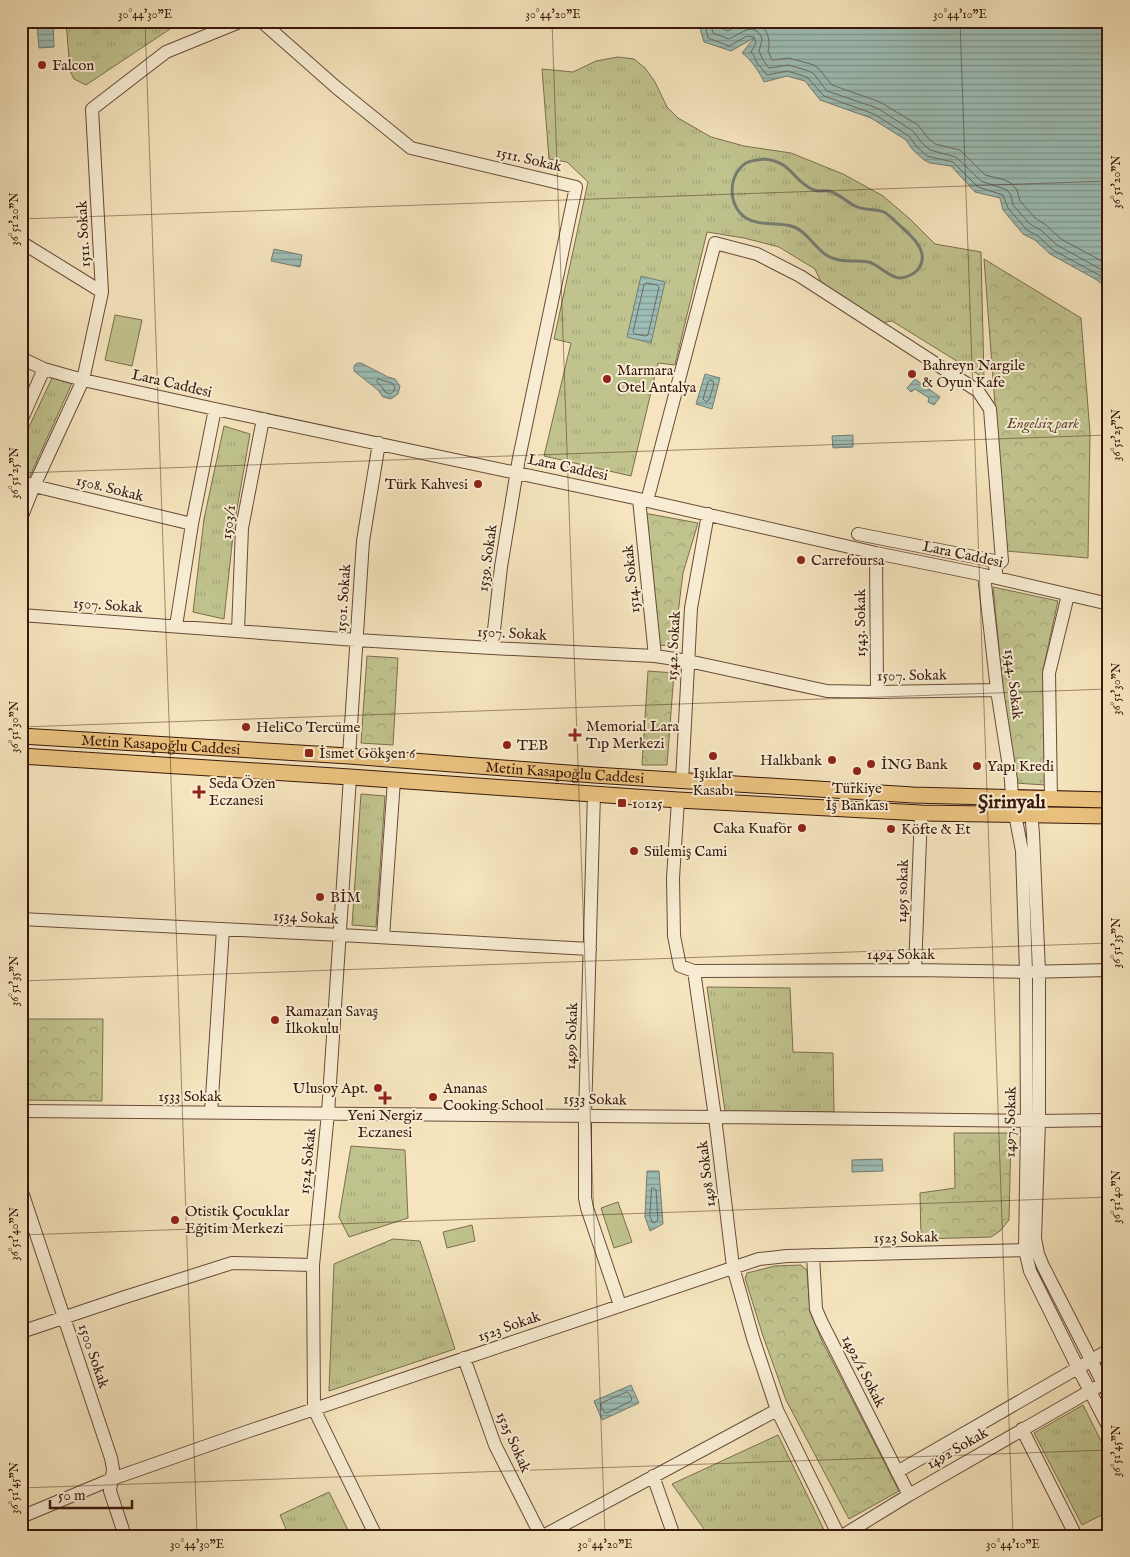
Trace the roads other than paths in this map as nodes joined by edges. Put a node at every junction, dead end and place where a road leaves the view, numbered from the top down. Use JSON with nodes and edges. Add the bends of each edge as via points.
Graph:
{"nodes":[{"id":1,"x":242,"y":21,"type":"edge"},
{"id":2,"x":261,"y":21,"type":"edge"},
{"id":3,"x":21,"y":242,"type":"edge"},
{"id":4,"x":102,"y":292,"type":"junction"},
{"id":5,"x":21,"y":358,"type":"edge"},
{"id":6,"x":44,"y":369,"type":"junction"},
{"id":7,"x":83,"y":380,"type":"junction"},
{"id":8,"x":215,"y":409,"type":"junction"},
{"id":9,"x":263,"y":419,"type":"junction"},
{"id":10,"x":21,"y":421,"type":"edge"},
{"id":11,"x":379,"y":444,"type":"junction"},
{"id":12,"x":517,"y":473,"type":"junction"},
{"id":13,"x":21,"y":481,"type":"edge"},
{"id":14,"x":34,"y":486,"type":"junction"},
{"id":15,"x":643,"y":500,"type":"junction"},
{"id":16,"x":708,"y":514,"type":"junction"},
{"id":17,"x":21,"y":518,"type":"edge"},
{"id":18,"x":192,"y":524,"type":"junction"},
{"id":19,"x":858,"y":534,"type":"dead end"},
{"id":20,"x":876,"y":553,"type":"junction"},
{"id":21,"x":1000,"y":562,"type":"junction"},
{"id":22,"x":990,"y":576,"type":"junction"},
{"id":23,"x":1068,"y":595,"type":"junction"},
{"id":24,"x":1109,"y":604,"type":"edge"},
{"id":25,"x":21,"y":615,"type":"edge"},
{"id":26,"x":176,"y":626,"type":"junction"},
{"id":27,"x":238,"y":631,"type":"junction"},
{"id":28,"x":356,"y":640,"type":"junction"},
{"id":29,"x":492,"y":648,"type":"junction"},
{"id":30,"x":655,"y":656,"type":"junction"},
{"id":31,"x":688,"y":661,"type":"junction"},
{"id":32,"x":997,"y":690,"type":"junction"},
{"id":33,"x":877,"y":692,"type":"junction"},
{"id":34,"x":21,"y":736,"type":"edge"},
{"id":35,"x":21,"y":756,"type":"edge"},
{"id":36,"x":350,"y":756,"type":"junction"},
{"id":37,"x":350,"y":777,"type":"junction"},
{"id":38,"x":394,"y":780,"type":"junction"},
{"id":39,"x":682,"y":781,"type":"junction"},
{"id":40,"x":594,"y":793,"type":"junction"},
{"id":41,"x":1012,"y":798,"type":"junction"},
{"id":42,"x":1030,"y":799,"type":"junction"},
{"id":43,"x":1051,"y":799,"type":"junction"},
{"id":44,"x":678,"y":800,"type":"junction"},
{"id":45,"x":1109,"y":800,"type":"edge"},
{"id":46,"x":921,"y":813,"type":"junction"},
{"id":47,"x":1014,"y":814,"type":"junction"},
{"id":48,"x":1032,"y":814,"type":"junction"},
{"id":49,"x":1109,"y":816,"type":"edge"},
{"id":50,"x":21,"y":919,"type":"edge"},
{"id":51,"x":223,"y":929,"type":"junction"},
{"id":52,"x":341,"y":935,"type":"junction"},
{"id":53,"x":383,"y":937,"type":"junction"},
{"id":54,"x":590,"y":949,"type":"junction"},
{"id":55,"x":915,"y":970,"type":"junction"},
{"id":56,"x":1109,"y":970,"type":"edge"},
{"id":57,"x":694,"y":971,"type":"junction"},
{"id":58,"x":1032,"y":972,"type":"junction"},
{"id":59,"x":21,"y":1111,"type":"edge"},
{"id":60,"x":211,"y":1112,"type":"junction"},
{"id":61,"x":328,"y":1113,"type":"junction"},
{"id":62,"x":585,"y":1116,"type":"junction"},
{"id":63,"x":716,"y":1117,"type":"junction"},
{"id":64,"x":1109,"y":1120,"type":"edge"},
{"id":65,"x":1033,"y":1121,"type":"junction"},
{"id":66,"x":21,"y":1189,"type":"edge"},
{"id":67,"x":1025,"y":1250,"type":"junction"},
{"id":68,"x":813,"y":1255,"type":"junction"},
{"id":69,"x":313,"y":1265,"type":"junction"},
{"id":70,"x":733,"y":1267,"type":"junction"},
{"id":71,"x":620,"y":1305,"type":"junction"},
{"id":72,"x":64,"y":1318,"type":"junction"},
{"id":73,"x":21,"y":1332,"type":"edge"},
{"id":74,"x":1109,"y":1350,"type":"edge"},
{"id":75,"x":464,"y":1358,"type":"junction"},
{"id":76,"x":1091,"y":1361,"type":"junction"},
{"id":77,"x":1078,"y":1368,"type":"junction"},
{"id":78,"x":1107,"y":1386,"type":"edge"},
{"id":79,"x":1090,"y":1391,"type":"junction"},
{"id":80,"x":314,"y":1409,"type":"junction"},
{"id":81,"x":777,"y":1410,"type":"junction"},
{"id":82,"x":1109,"y":1428,"type":"edge"},
{"id":83,"x":1022,"y":1429,"type":"junction"},
{"id":84,"x":896,"y":1472,"type":"junction"},
{"id":85,"x":653,"y":1476,"type":"junction"},
{"id":86,"x":112,"y":1479,"type":"junction"},
{"id":87,"x":909,"y":1495,"type":"junction"},
{"id":88,"x":21,"y":1517,"type":"edge"},
{"id":89,"x":125,"y":1536,"type":"edge"},
{"id":90,"x":376,"y":1536,"type":"edge"},
{"id":91,"x":542,"y":1536,"type":"edge"},
{"id":92,"x":674,"y":1536,"type":"edge"},
{"id":93,"x":841,"y":1536,"type":"edge"},
{"id":94,"x":1076,"y":1536,"type":"edge"}],
"edges":[{"from":1,"to":4,"type":"street","name":"1511. Sokak","via":[[166,52],[92,109]]},
{"from":2,"to":12,"type":"street","name":"1511. Sokak","via":[[411,148],[576,187]]},
{"from":3,"to":4,"type":"street"},
{"from":4,"to":7,"type":"street","name":"1511. Sokak"},
{"from":5,"to":6,"type":"street","name":"Lara Caddesi"},
{"from":6,"to":7,"type":"street","name":"Lara Caddesi"},
{"from":6,"to":10,"type":"street"},
{"from":7,"to":8,"type":"street","name":"Lara Caddesi"},
{"from":7,"to":14,"type":"street","name":"1511. Sokak"},
{"from":8,"to":9,"type":"street","name":"Lara Caddesi"},
{"from":8,"to":18,"type":"street"},
{"from":9,"to":11,"type":"street","name":"Lara Caddesi"},
{"from":9,"to":27,"type":"street","name":"1503/1","via":[[242,528]]},
{"from":11,"to":12,"type":"street","name":"Lara Caddesi"},
{"from":11,"to":28,"type":"street","name":"1501. Sokak","via":[[363,541]]},
{"from":12,"to":15,"type":"street","name":"Lara Caddesi"},
{"from":12,"to":29,"type":"street","name":"1539. Sokak","via":[[501,567]]},
{"from":13,"to":14,"type":"street","name":"1508. Sokak"},
{"from":14,"to":17,"type":"street","name":"1511. Sokak"},
{"from":14,"to":18,"type":"street","name":"1508. Sokak"},
{"from":15,"to":16,"type":"street","name":"Lara Caddesi"},
{"from":15,"to":21,"type":"street","via":[[715,243],[757,254],[800,276],[978,391],[990,409]]},
{"from":15,"to":30,"type":"street","name":"1514. Sokak"},
{"from":16,"to":20,"type":"street","name":"Lara Caddesi"},
{"from":16,"to":31,"type":"street","name":"1542. Sokak","via":[[691,608]]},
{"from":18,"to":26,"type":"street"},
{"from":19,"to":21,"type":"street"},
{"from":20,"to":22,"type":"street","name":"Lara Caddesi"},
{"from":20,"to":33,"type":"street","name":"1543. Sokak"},
{"from":21,"to":22,"type":"street","name":"1544. Sokak"},
{"from":22,"to":23,"type":"street","name":"Lara Caddesi"},
{"from":22,"to":32,"type":"street","name":"1544. Sokak"},
{"from":23,"to":24,"type":"street","name":"Lara Caddesi"},
{"from":23,"to":43,"type":"street","via":[[1049,673]]},
{"from":25,"to":26,"type":"street","name":"1507. Sokak"},
{"from":26,"to":27,"type":"street","name":"1507. Sokak"},
{"from":27,"to":28,"type":"street","name":"1507. Sokak"},
{"from":28,"to":29,"type":"street","name":"1507. Sokak"},
{"from":28,"to":36,"type":"street","name":"1501. Sokak"},
{"from":29,"to":30,"type":"street","name":"1507. Sokak"},
{"from":30,"to":31,"type":"street","name":"1507. Sokak"},
{"from":31,"to":33,"type":"street","name":"1507. Sokak","via":[[826,691]]},
{"from":31,"to":39,"type":"street","name":"1542. Sokak"},
{"from":32,"to":33,"type":"street","name":"1507. Sokak"},
{"from":32,"to":41,"type":"street","name":"1544. Sokak"},
{"from":34,"to":36,"type":"main road","name":"Metin Kasapoğlu Caddesi"},
{"from":35,"to":37,"type":"main road","name":"Metin Kasapoğlu Caddesi"},
{"from":36,"to":39,"type":"main road","name":"Metin Kasapoğlu Caddesi"},
{"from":37,"to":38,"type":"main road","name":"Metin Kasapoğlu Caddesi"},
{"from":37,"to":52,"type":"street","name":"1524 Sokak"},
{"from":38,"to":40,"type":"main road","name":"Metin Kasapoğlu Caddesi"},
{"from":38,"to":53,"type":"street"},
{"from":39,"to":41,"type":"main road","name":"Metin Kasapoğlu Caddesi"},
{"from":40,"to":44,"type":"main road","name":"Metin Kasapoğlu Caddesi"},
{"from":40,"to":54,"type":"street","name":"1499 Sokak"},
{"from":41,"to":42,"type":"main road","name":"Metin Kasapoğlu Caddesi"},
{"from":41,"to":47,"type":"street","name":"1497. Sokak"},
{"from":42,"to":43,"type":"main road","name":"Metin Kasapoğlu Caddesi"},
{"from":42,"to":48,"type":"street","name":"1497. Sokak"},
{"from":43,"to":45,"type":"main road","name":"Metin Kasapoğlu Caddesi"},
{"from":44,"to":46,"type":"main road","name":"Metin Kasapoğlu Caddesi"},
{"from":44,"to":57,"type":"street","via":[[673,878],[674,936],[680,966]]},
{"from":46,"to":47,"type":"main road","name":"Metin Kasapoğlu Caddesi"},
{"from":46,"to":55,"type":"street","name":"1495 sokak"},
{"from":47,"to":48,"type":"main road","name":"Metin Kasapoğlu Caddesi"},
{"from":47,"to":58,"type":"street","name":"1497. Sokak","via":[[1022,851]]},
{"from":48,"to":49,"type":"main road","name":"Metin Kasapoğlu Caddesi"},
{"from":48,"to":58,"type":"street","name":"1497. Sokak"},
{"from":50,"to":51,"type":"street","name":"1534 Sokak"},
{"from":51,"to":52,"type":"street","name":"1534 Sokak"},
{"from":51,"to":60,"type":"street"},
{"from":52,"to":53,"type":"street","name":"1534 Sokak"},
{"from":52,"to":61,"type":"street","name":"1524 Sokak"},
{"from":53,"to":54,"type":"street","name":"1534 Sokak"},
{"from":54,"to":62,"type":"street","name":"1499 Sokak"},
{"from":55,"to":57,"type":"street","name":"1494 Sokak"},
{"from":55,"to":58,"type":"street","name":"1494 Sokak"},
{"from":56,"to":58,"type":"street","name":"1494 Sokak"},
{"from":57,"to":63,"type":"street","name":"1498 Sokak"},
{"from":58,"to":65,"type":"street","name":"1497. Sokak"},
{"from":59,"to":60,"type":"street","name":"1533 Sokak"},
{"from":60,"to":61,"type":"street","name":"1533 Sokak"},
{"from":61,"to":62,"type":"street","name":"1533 Sokak"},
{"from":61,"to":69,"type":"street","name":"1524 Sokak"},
{"from":62,"to":63,"type":"street","name":"1533 Sokak"},
{"from":62,"to":71,"type":"street","name":"1499 Sokak","via":[[585,1203]]},
{"from":63,"to":65,"type":"street","name":"1533 Sokak"},
{"from":63,"to":70,"type":"street","name":"1498 Sokak"},
{"from":64,"to":65,"type":"street","name":"1533 Sokak"},
{"from":65,"to":67,"type":"street","name":"1497. Sokak"},
{"from":65,"to":76,"type":"street","name":"1497. Sokak","via":[[1038,1254]]},
{"from":66,"to":72,"type":"street","name":"1500 Sokak"},
{"from":67,"to":68,"type":"street","name":"1523 Sokak"},
{"from":67,"to":77,"type":"street","name":"1497. Sokak","via":[[1030,1271]]},
{"from":68,"to":70,"type":"street","name":"1523 Sokak","via":[[759,1259]]},
{"from":68,"to":84,"type":"street","name":"1492/1 Sokak","via":[[816,1309],[820,1321]]},
{"from":69,"to":72,"type":"street","via":[[232,1263]]},
{"from":69,"to":80,"type":"street","name":"1524 Sokak"},
{"from":70,"to":71,"type":"street","name":"1523 Sokak"},
{"from":70,"to":81,"type":"street","name":"1498 Sokak"},
{"from":71,"to":75,"type":"street","name":"1523 Sokak"},
{"from":72,"to":73,"type":"street"},
{"from":72,"to":86,"type":"street","name":"1500 Sokak","via":[[111,1458]]},
{"from":74,"to":76,"type":"street"},
{"from":75,"to":80,"type":"street","name":"1523 Sokak"},
{"from":75,"to":91,"type":"street","name":"1525 Sokak","via":[[495,1445]]},
{"from":76,"to":77,"type":"street","name":"1492 Sokak"},
{"from":76,"to":78,"type":"street","name":"1497. Sokak"},
{"from":77,"to":79,"type":"street","name":"1497. Sokak"},
{"from":77,"to":84,"type":"street","name":"1492 Sokak"},
{"from":78,"to":79,"type":"street","name":"1492 Sokak"},
{"from":79,"to":82,"type":"street","name":"1497. Sokak"},
{"from":79,"to":83,"type":"street","name":"1492 Sokak"},
{"from":80,"to":86,"type":"street","name":"1523 Sokak"},
{"from":80,"to":90,"type":"street","name":"1524 Sokak"},
{"from":81,"to":85,"type":"street"},
{"from":81,"to":93,"type":"street","name":"1498 Sokak"},
{"from":83,"to":87,"type":"street","name":"1492 Sokak"},
{"from":83,"to":94,"type":"street"},
{"from":84,"to":87,"type":"street","name":"1492/1 Sokak"},
{"from":85,"to":91,"type":"street"},
{"from":85,"to":92,"type":"street"},
{"from":86,"to":88,"type":"street","name":"1523 Sokak"},
{"from":86,"to":89,"type":"street","name":"1500 Sokak","via":[[110,1491]]},
{"from":87,"to":93,"type":"street","name":"1492 Sokak"}]}
